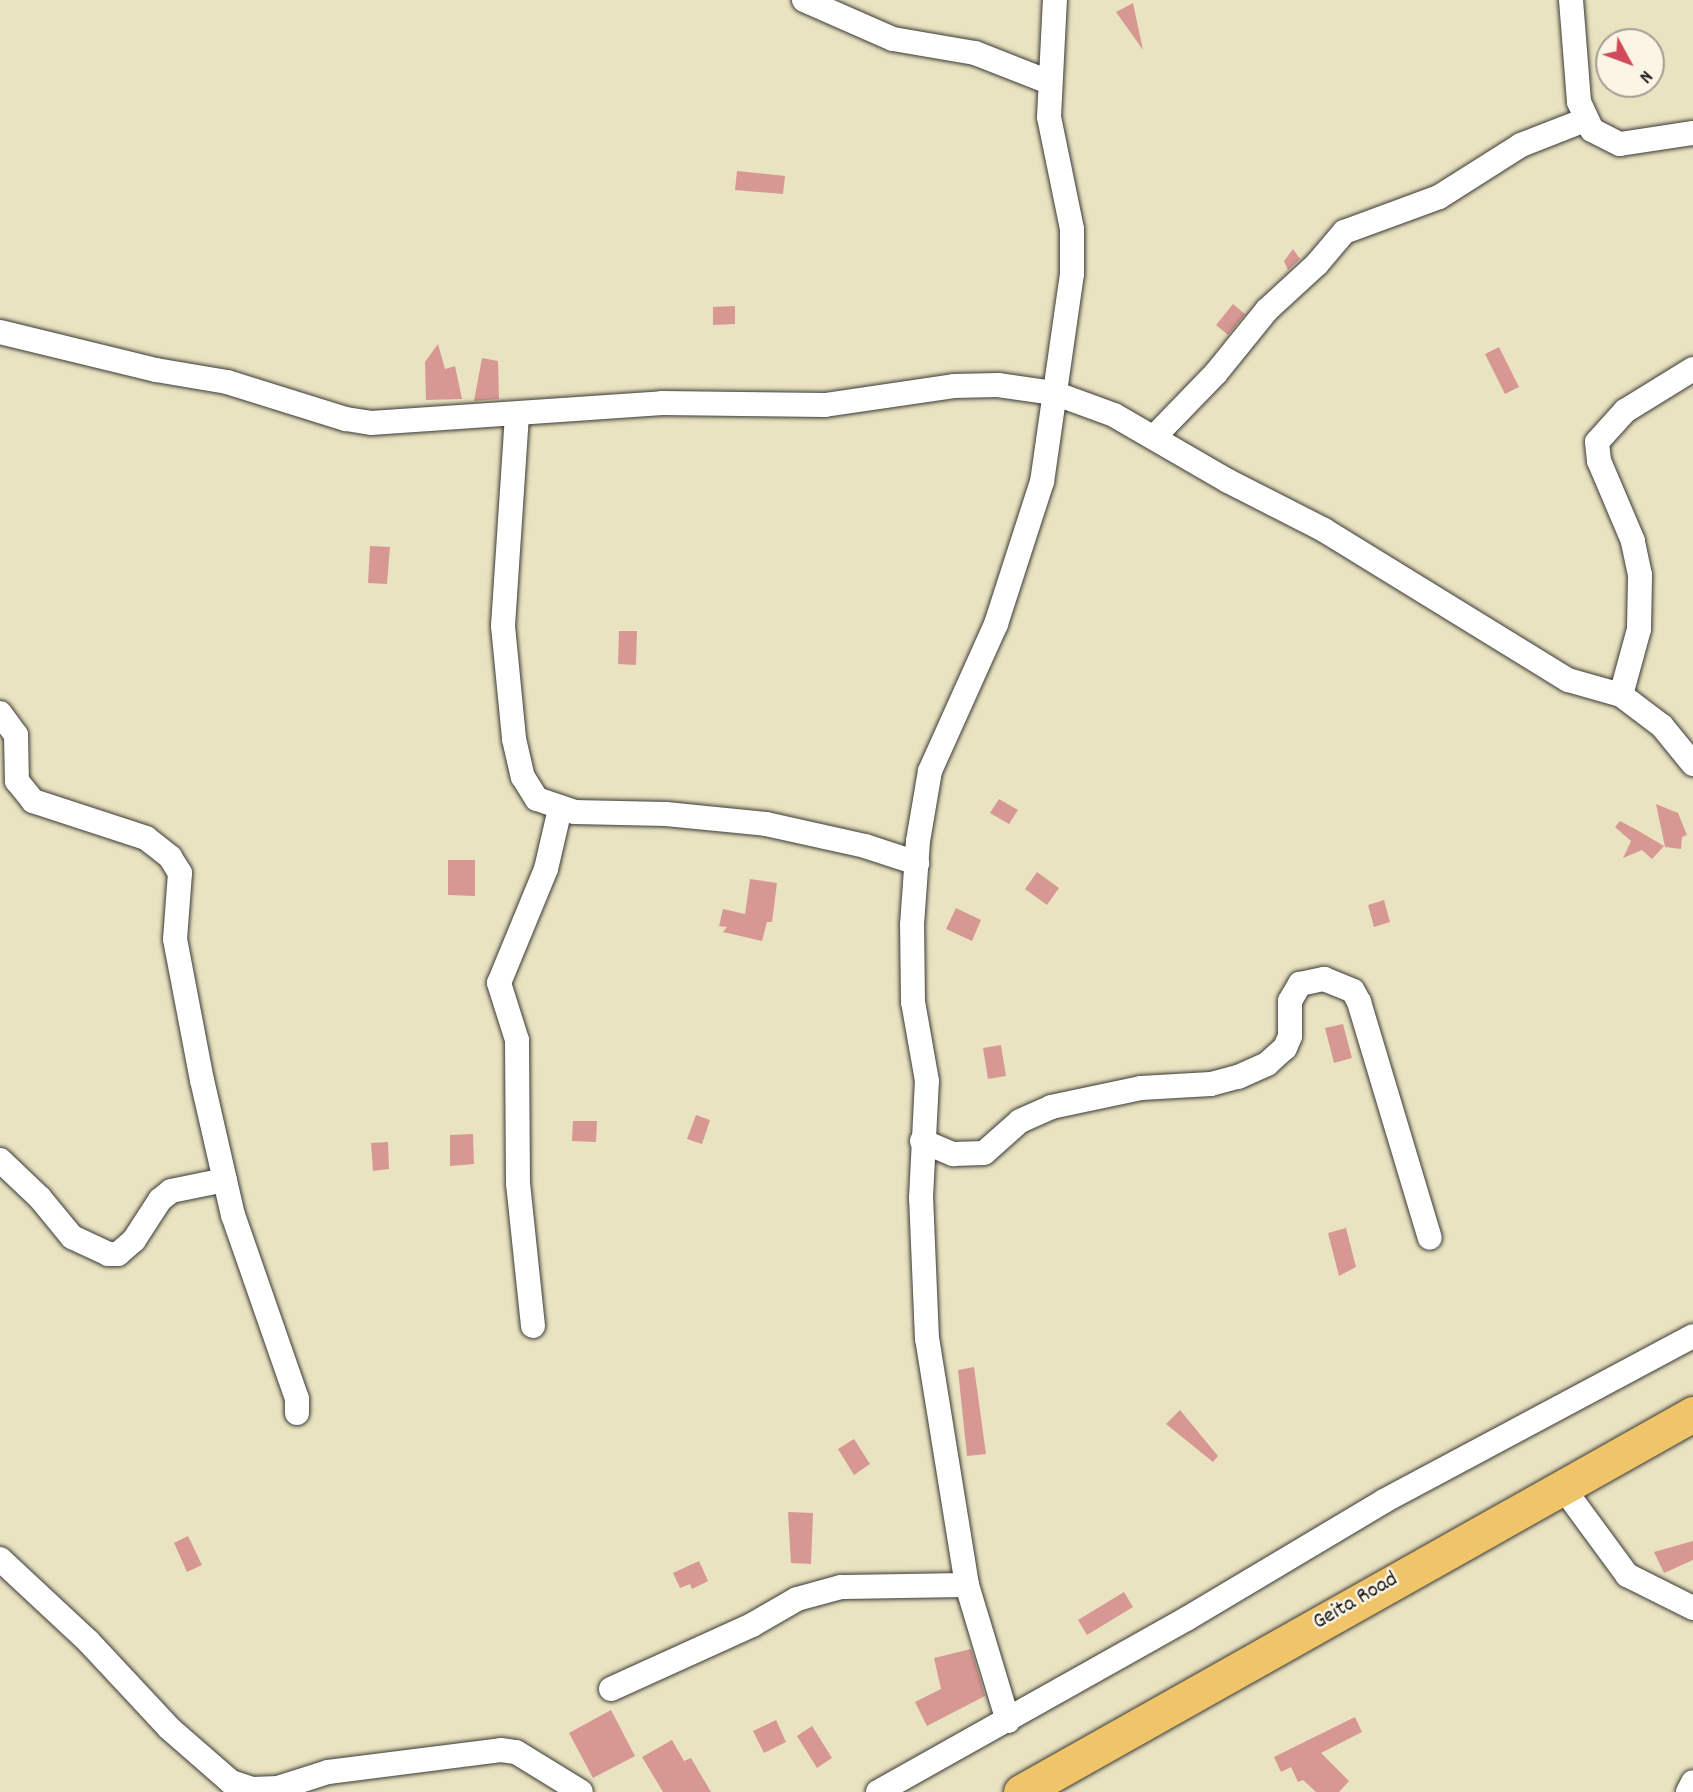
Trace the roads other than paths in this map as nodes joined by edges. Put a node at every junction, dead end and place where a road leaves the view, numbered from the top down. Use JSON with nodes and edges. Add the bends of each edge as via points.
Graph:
{"nodes":[{"id":1,"x":804,"y":0,"type":"edge"},
{"id":2,"x":1055,"y":0,"type":"edge"},
{"id":3,"x":1571,"y":0,"type":"edge"},
{"id":4,"x":1049,"y":82,"type":"junction"},
{"id":5,"x":1585,"y":120,"type":"junction"},
{"id":6,"x":1693,"y":133,"type":"edge"},
{"id":7,"x":0,"y":332,"type":"edge"},
{"id":8,"x":1693,"y":369,"type":"edge"},
{"id":9,"x":1054,"y":393,"type":"junction"},
{"id":10,"x":517,"y":415,"type":"junction"},
{"id":11,"x":1154,"y":437,"type":"junction"},
{"id":12,"x":1620,"y":695,"type":"junction"},
{"id":13,"x":0,"y":713,"type":"edge"},
{"id":14,"x":1693,"y":764,"type":"edge"},
{"id":15,"x":560,"y":809,"type":"junction"},
{"id":16,"x":917,"y":863,"type":"junction"},
{"id":17,"x":922,"y":1141,"type":"junction"},
{"id":18,"x":0,"y":1160,"type":"edge"},
{"id":19,"x":225,"y":1180,"type":"junction"},
{"id":20,"x":1430,"y":1238,"type":"dead end"},
{"id":21,"x":533,"y":1326,"type":"dead end"},
{"id":22,"x":1693,"y":1336,"type":"edge"},
{"id":23,"x":297,"y":1413,"type":"dead end"},
{"id":24,"x":1693,"y":1414,"type":"edge"},
{"id":25,"x":1561,"y":1485,"type":"junction"},
{"id":26,"x":0,"y":1559,"type":"edge"},
{"id":27,"x":967,"y":1584,"type":"junction"},
{"id":28,"x":1693,"y":1608,"type":"edge"},
{"id":29,"x":611,"y":1689,"type":"dead end"},
{"id":30,"x":1008,"y":1721,"type":"junction"},
{"id":31,"x":1693,"y":1782,"type":"edge"},
{"id":32,"x":581,"y":1792,"type":"edge"},
{"id":33,"x":878,"y":1792,"type":"edge"},
{"id":34,"x":1021,"y":1792,"type":"edge"},
{"id":35,"x":1688,"y":1792,"type":"edge"}],
"edges":[{"from":1,"to":4,"type":"street","via":[[893,39],[975,53]]},
{"from":2,"to":4,"type":"street"},
{"from":3,"to":5,"type":"street","via":[[1575,78]]},
{"from":4,"to":9,"type":"street","via":[[1054,150],[1072,229],[1068,314]]},
{"from":5,"to":6,"type":"street","via":[[1609,142],[1656,141]]},
{"from":5,"to":11,"type":"street","via":[[1521,145],[1439,197],[1344,233],[1267,310]]},
{"from":7,"to":10,"type":"street","via":[[156,370],[227,382],[346,419],[420,422]]},
{"from":8,"to":12,"type":"street","via":[[1625,411],[1597,442],[1599,461],[1633,541],[1640,575],[1639,629]]},
{"from":9,"to":10,"type":"street","via":[[998,385],[954,386],[825,405],[662,403]]},
{"from":9,"to":11,"type":"street","via":[[1114,415]]},
{"from":9,"to":16,"type":"street","via":[[1033,515],[996,624],[930,771]]},
{"from":10,"to":15,"type":"street","via":[[503,626],[507,684],[523,777],[537,799]]},
{"from":11,"to":12,"type":"street","via":[[1372,557],[1568,680]]},
{"from":12,"to":14,"type":"street","via":[[1662,726]]},
{"from":13,"to":19,"type":"street","via":[[16,735],[17,781],[33,801],[146,838],[170,856],[180,873],[175,939]]},
{"from":15,"to":16,"type":"street","via":[[766,824]]},
{"from":15,"to":21,"type":"street","via":[[555,842],[499,983],[517,1040],[518,1184]]},
{"from":16,"to":17,"type":"street","via":[[914,1002],[927,1081]]},
{"from":17,"to":20,"type":"street","via":[[953,1154],[984,1153],[1020,1121],[1051,1107],[1141,1088],[1238,1077],[1267,1064],[1285,1048],[1290,1036],[1290,1002],[1300,984],[1324,979],[1353,991],[1359,1002]]},
{"from":17,"to":27,"type":"street","via":[[927,1339]]},
{"from":18,"to":19,"type":"street","via":[[72,1237],[108,1254],[118,1254],[134,1240],[171,1191]]},
{"from":19,"to":23,"type":"street","via":[[297,1399]]},
{"from":22,"to":30,"type":"street","via":[[1384,1501]]},
{"from":24,"to":25,"type":"highway","name":"Geita Road"},
{"from":25,"to":28,"type":"street","via":[[1627,1575]]},
{"from":25,"to":34,"type":"highway","name":"Geita Road"},
{"from":26,"to":32,"type":"street","via":[[88,1641],[169,1728],[231,1782],[252,1789],[278,1788],[328,1772],[501,1751],[516,1752]]},
{"from":27,"to":29,"type":"street","via":[[841,1587],[797,1599],[742,1630]]},
{"from":27,"to":30,"type":"street"},
{"from":30,"to":33,"type":"street"},
{"from":31,"to":35,"type":"street"}]}
